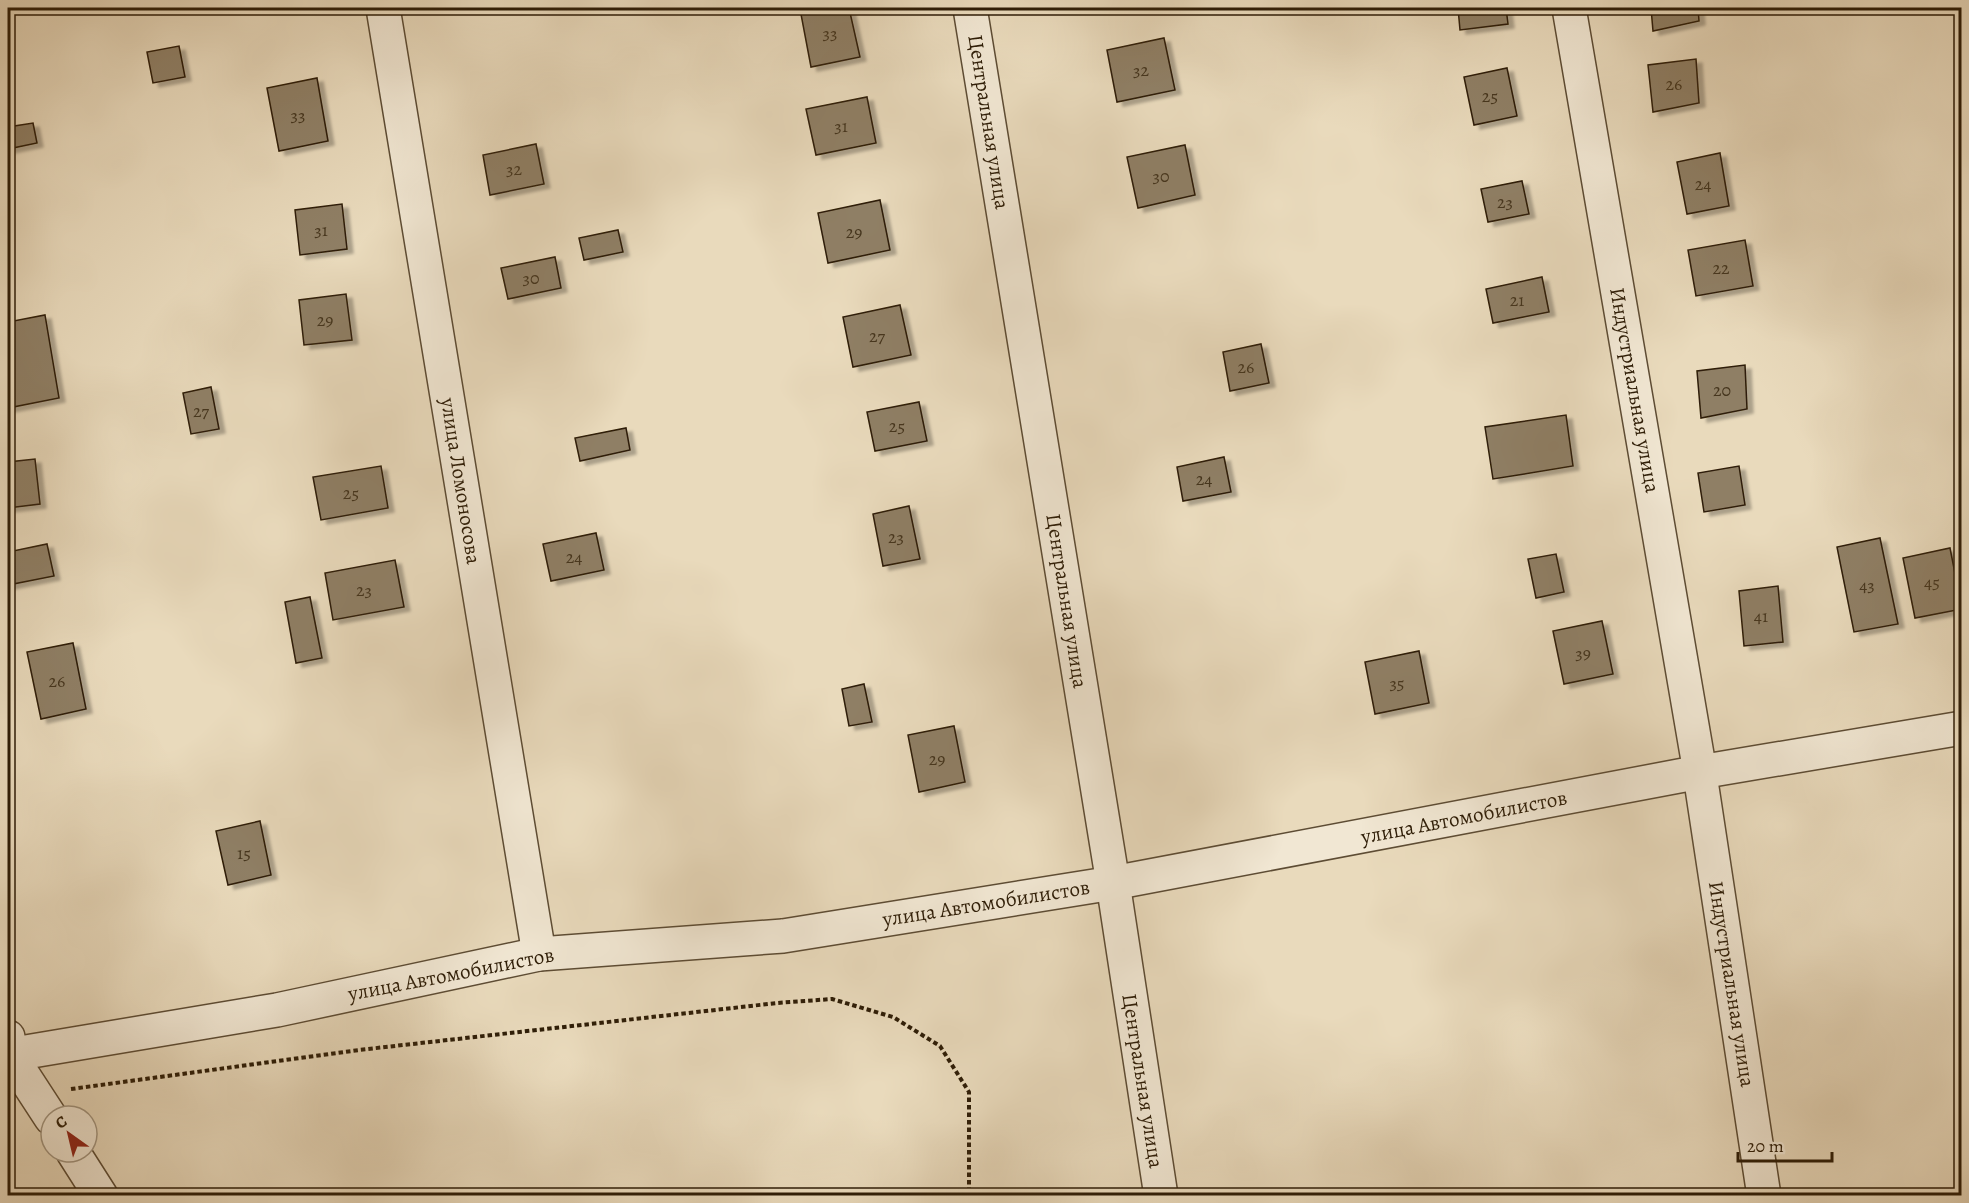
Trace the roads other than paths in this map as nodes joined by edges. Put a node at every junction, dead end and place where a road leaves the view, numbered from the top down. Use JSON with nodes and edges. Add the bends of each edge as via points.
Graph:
{"nodes":[{"id":1,"x":383,"y":8,"type":"edge"},
{"id":2,"x":970,"y":8,"type":"edge"},
{"id":3,"x":1569,"y":8,"type":"edge"},
{"id":4,"x":1962,"y":728,"type":"edge"},
{"id":5,"x":1699,"y":770,"type":"junction"},
{"id":6,"x":1113,"y":883,"type":"junction"},
{"id":7,"x":539,"y":954,"type":"junction"},
{"id":8,"x":8,"y":1049,"type":"edge"},
{"id":9,"x":42,"y":1104,"type":"edge"},
{"id":10,"x":80,"y":1164,"type":"edge"},
{"id":11,"x":100,"y":1196,"type":"edge"},
{"id":12,"x":1161,"y":1196,"type":"edge"},
{"id":13,"x":1764,"y":1196,"type":"edge"}],
"edges":[{"from":1,"to":7,"type":"street","name":"улица Ломоносова"},
{"from":2,"to":6,"type":"street","name":"Центральная улица"},
{"from":3,"to":5,"type":"street","name":"Индустриальная улица"},
{"from":4,"to":5,"type":"street","name":"улица Автомобилистов"},
{"from":5,"to":6,"type":"street","name":"улица Автомобилистов"},
{"from":5,"to":13,"type":"street","name":"Индустриальная улица"},
{"from":6,"to":7,"type":"street","name":"улица Автомобилистов","via":[[783,936]]},
{"from":6,"to":12,"type":"street","name":"Центральная улица"},
{"from":7,"to":8,"type":"street","name":"улица Автомобилистов","via":[[277,1010]]},
{"from":8,"to":9,"type":"street"},
{"from":10,"to":11,"type":"street"}]}
